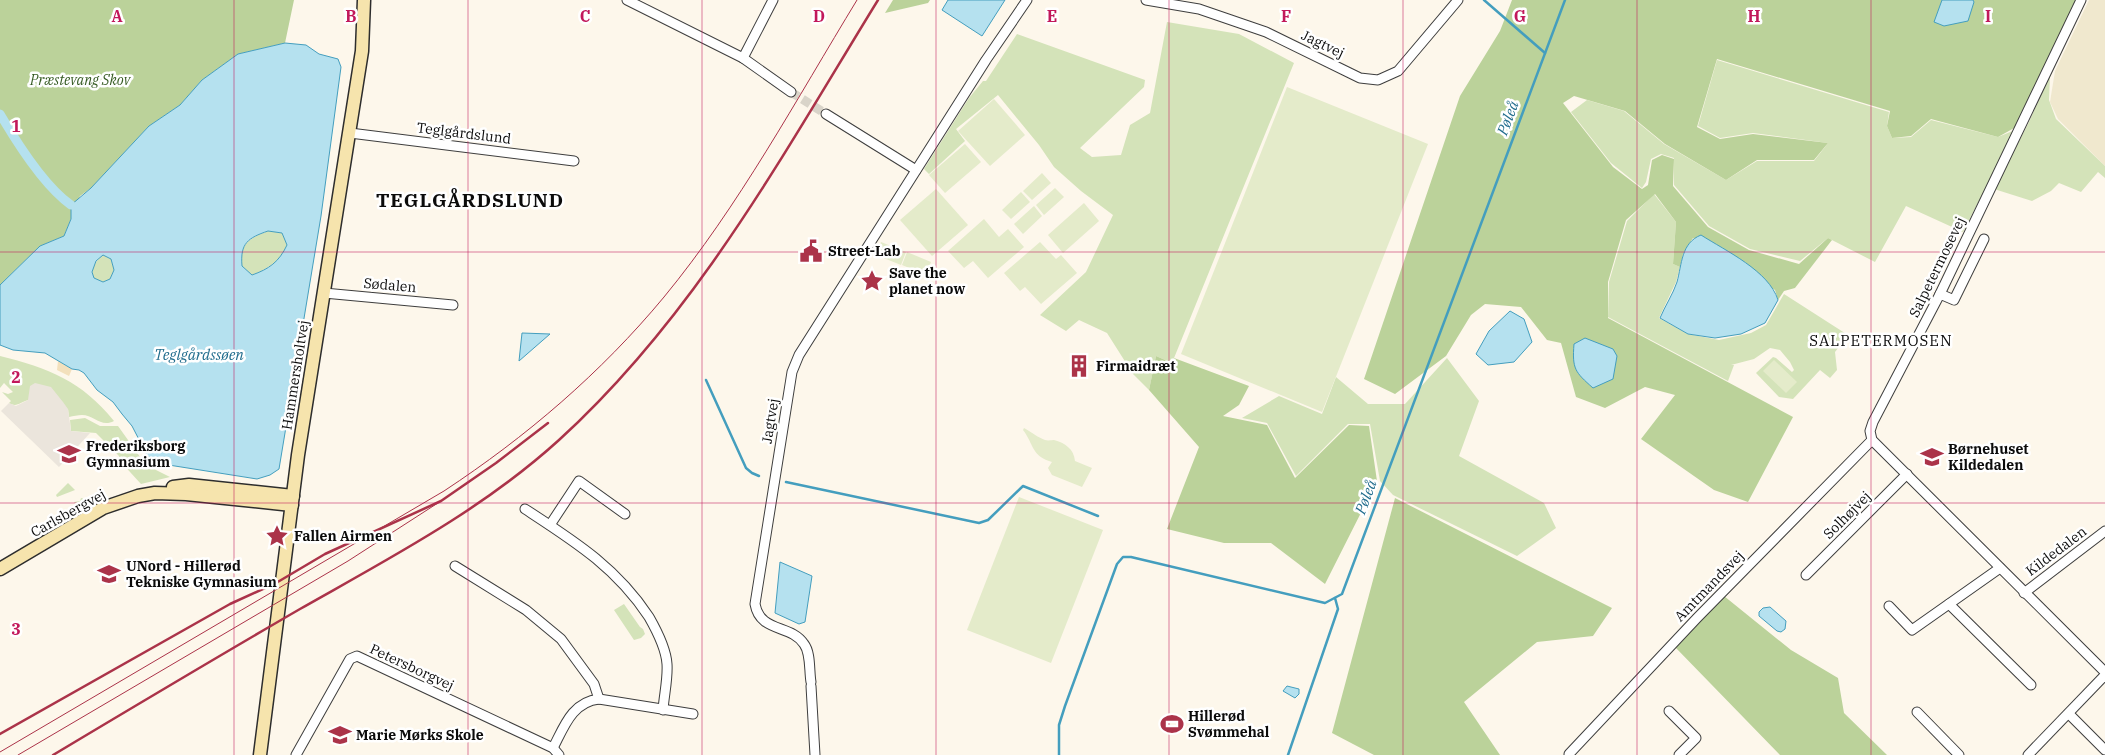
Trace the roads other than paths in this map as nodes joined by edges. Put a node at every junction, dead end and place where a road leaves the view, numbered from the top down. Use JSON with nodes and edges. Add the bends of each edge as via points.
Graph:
{"nodes":[{"id":1,"x":364,"y":0,"type":"edge"},
{"id":2,"x":627,"y":0,"type":"edge"},
{"id":3,"x":772,"y":0,"type":"edge"},
{"id":4,"x":1027,"y":0,"type":"edge"},
{"id":5,"x":1146,"y":0,"type":"edge"},
{"id":6,"x":1458,"y":0,"type":"edge"},
{"id":7,"x":2081,"y":0,"type":"edge"},
{"id":8,"x":640,"y":2,"type":"edge"},
{"id":9,"x":743,"y":58,"type":"junction"},
{"id":10,"x":791,"y":92,"type":"tunnel mouth"},
{"id":11,"x":826,"y":114,"type":"tunnel mouth"},
{"id":12,"x":350,"y":132,"type":"junction"},
{"id":13,"x":574,"y":161,"type":"dead end"},
{"id":14,"x":916,"y":170,"type":"junction"},
{"id":15,"x":1984,"y":239,"type":"dead end"},
{"id":16,"x":324,"y":293,"type":"junction"},
{"id":17,"x":1940,"y":294,"type":"junction"},
{"id":18,"x":454,"y":304,"type":"dead end"},
{"id":19,"x":1872,"y":440,"type":"junction"},
{"id":20,"x":1907,"y":474,"type":"junction"},
{"id":21,"x":292,"y":501,"type":"junction"},
{"id":22,"x":525,"y":509,"type":"dead end"},
{"id":23,"x":625,"y":514,"type":"dead end"},
{"id":24,"x":550,"y":525,"type":"junction"},
{"id":25,"x":2105,"y":531,"type":"edge"},
{"id":26,"x":455,"y":566,"type":"dead end"},
{"id":27,"x":2000,"y":568,"type":"junction"},
{"id":28,"x":0,"y":569,"type":"edge"},
{"id":29,"x":1806,"y":575,"type":"dead end"},
{"id":30,"x":2024,"y":593,"type":"junction"},
{"id":31,"x":1949,"y":604,"type":"junction"},
{"id":32,"x":1889,"y":606,"type":"dead end"},
{"id":33,"x":2105,"y":674,"type":"edge"},
{"id":34,"x":2031,"y":685,"type":"dead end"},
{"id":35,"x":599,"y":699,"type":"junction"},
{"id":36,"x":663,"y":710,"type":"junction"},
{"id":37,"x":1669,"y":711,"type":"dead end"},
{"id":38,"x":1917,"y":712,"type":"dead end"},
{"id":39,"x":693,"y":714,"type":"dead end"},
{"id":40,"x":2068,"y":714,"type":"junction"},
{"id":41,"x":2105,"y":750,"type":"edge"},
{"id":42,"x":556,"y":752,"type":"edge"},
{"id":43,"x":1569,"y":754,"type":"edge"},
{"id":44,"x":260,"y":755,"type":"edge"},
{"id":45,"x":296,"y":755,"type":"edge"},
{"id":46,"x":815,"y":755,"type":"edge"},
{"id":47,"x":1679,"y":755,"type":"edge"},
{"id":48,"x":1960,"y":755,"type":"edge"},
{"id":49,"x":2028,"y":755,"type":"edge"}],
"edges":[{"from":1,"to":12,"type":"street","name":"Hammersholtvej","via":[[362,51]]},
{"from":2,"to":8,"type":"street"},
{"from":3,"to":9,"type":"street"},
{"from":4,"to":14,"type":"street","name":"Jagtvej"},
{"from":5,"to":6,"type":"street","name":"Jagtvej","via":[[1199,9],[1241,23],[1360,78],[1378,80],[1398,70]]},
{"from":7,"to":17,"type":"street","name":"Salpetermosevej"},
{"from":8,"to":9,"type":"street"},
{"from":9,"to":10,"type":"street"},
{"from":11,"to":14,"type":"street"},
{"from":12,"to":13,"type":"street","name":"Teglgårdslund"},
{"from":12,"to":16,"type":"street","name":"Hammersholtvej"},
{"from":14,"to":46,"type":"street","name":"Jagtvej","via":[[799,355],[792,372],[755,604],[763,621],[795,636],[807,649]]},
{"from":15,"to":17,"type":"street","via":[[1954,300]]},
{"from":16,"to":18,"type":"street","name":"Sødalen"},
{"from":16,"to":21,"type":"street","name":"Hammersholtvej"},
{"from":17,"to":19,"type":"street","name":"Salpetermosevej","via":[[1873,422]]},
{"from":19,"to":20,"type":"street"},
{"from":19,"to":43,"type":"street","name":"Amtmandsvej"},
{"from":20,"to":27,"type":"street"},
{"from":20,"to":29,"type":"street","name":"Solhøjvej"},
{"from":21,"to":28,"type":"street","name":"Carlsbergvej","via":[[155,493],[124,500],[103,508]]},
{"from":21,"to":44,"type":"street","name":"Hammersholtvej"},
{"from":22,"to":24,"type":"street"},
{"from":23,"to":24,"type":"street","via":[[579,481]]},
{"from":24,"to":36,"type":"street","via":[[612,572],[654,627],[667,663]]},
{"from":25,"to":30,"type":"street","name":"Kildedalen"},
{"from":26,"to":35,"type":"street","via":[[526,610],[560,639],[594,684]]},
{"from":27,"to":30,"type":"street"},
{"from":27,"to":31,"type":"street"},
{"from":30,"to":33,"type":"street"},
{"from":31,"to":32,"type":"street","via":[[1912,630]]},
{"from":31,"to":34,"type":"street"},
{"from":33,"to":40,"type":"street"},
{"from":35,"to":36,"type":"street"},
{"from":35,"to":42,"type":"street","via":[[589,700],[575,710]]},
{"from":36,"to":39,"type":"street"},
{"from":37,"to":47,"type":"street","via":[[1696,738]]},
{"from":38,"to":48,"type":"street"},
{"from":40,"to":41,"type":"street"},
{"from":40,"to":49,"type":"street"},
{"from":42,"to":45,"type":"street","name":"Petersborgvej","via":[[357,656],[350,659]]}]}
